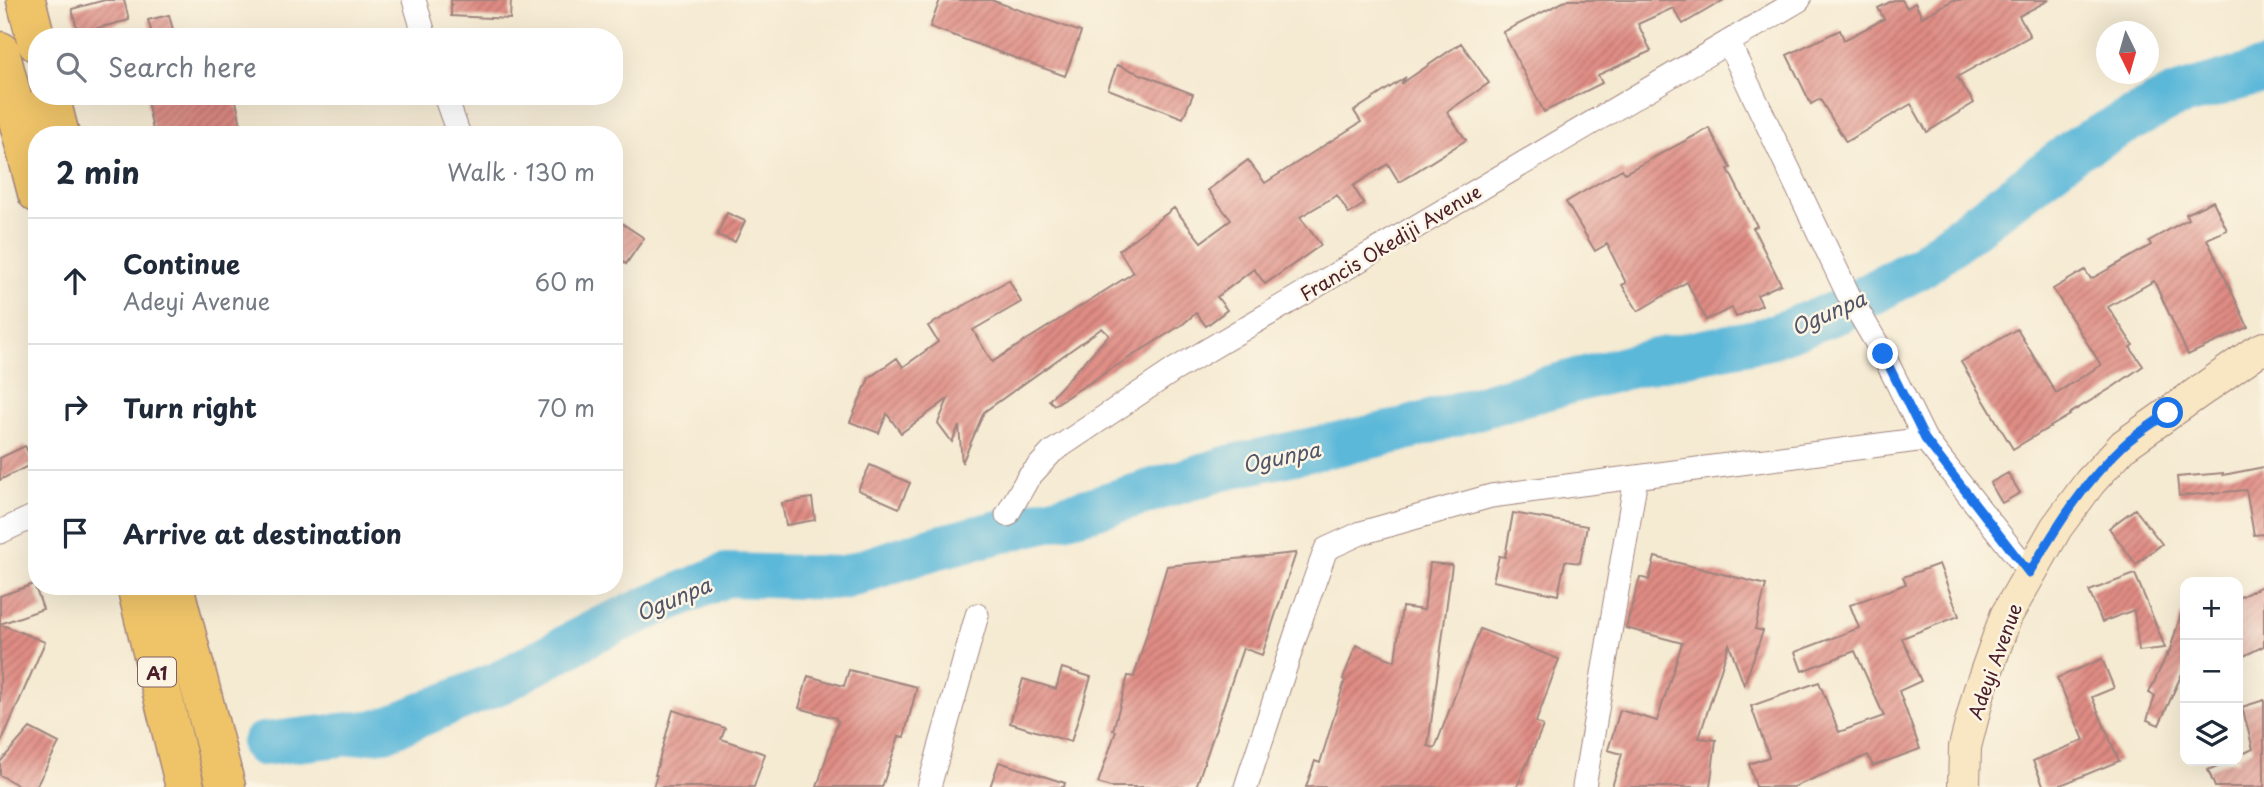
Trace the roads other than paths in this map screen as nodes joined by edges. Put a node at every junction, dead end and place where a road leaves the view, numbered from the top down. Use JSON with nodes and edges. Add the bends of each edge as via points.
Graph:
{"nodes":[{"id":1,"x":26,"y":0,"type":"edge"},
{"id":2,"x":414,"y":0,"type":"edge"},
{"id":3,"x":1799,"y":0,"type":"edge"},
{"id":4,"x":33,"y":28,"type":"edge"},
{"id":5,"x":422,"y":28,"type":"edge"},
{"id":6,"x":1728,"y":42,"type":"junction"},
{"id":7,"x":0,"y":51,"type":"edge"},
{"id":8,"x":28,"y":89,"type":"edge"},
{"id":9,"x":448,"y":105,"type":"edge"},
{"id":10,"x":455,"y":126,"type":"edge"},
{"id":11,"x":2264,"y":348,"type":"edge"},
{"id":12,"x":1925,"y":439,"type":"junction"},
{"id":13,"x":1636,"y":478,"type":"junction"},
{"id":14,"x":1007,"y":515,"type":"dead end"},
{"id":15,"x":28,"y":519,"type":"edge"},
{"id":16,"x":0,"y":532,"type":"edge"},
{"id":17,"x":2029,"y":573,"type":"junction"},
{"id":18,"x":138,"y":595,"type":"edge"},
{"id":19,"x":176,"y":595,"type":"edge"},
{"id":20,"x":977,"y":615,"type":"dead end"},
{"id":21,"x":182,"y":772,"type":"edge"},
{"id":22,"x":226,"y":787,"type":"edge"},
{"id":23,"x":929,"y":787,"type":"edge"},
{"id":24,"x":1246,"y":787,"type":"edge"},
{"id":25,"x":1584,"y":787,"type":"edge"},
{"id":26,"x":1964,"y":787,"type":"edge"}],
"edges":[{"from":1,"to":4,"type":"highway"},
{"from":2,"to":5,"type":"street"},
{"from":3,"to":6,"type":"street","name":"Francis Okediji Avenue"},
{"from":6,"to":12,"type":"street","via":[[1849,294]]},
{"from":6,"to":14,"type":"street","name":"Francis Okediji Avenue","via":[[1174,370],[1052,452],[1028,478]]},
{"from":7,"to":8,"type":"highway"},
{"from":9,"to":10,"type":"street"},
{"from":11,"to":17,"type":"street","name":"Adeyi Avenue","via":[[2124,445],[2090,482]]},
{"from":12,"to":13,"type":"street"},
{"from":12,"to":17,"type":"street"},
{"from":13,"to":24,"type":"street","via":[[1491,496],[1361,533],[1326,549]]},
{"from":13,"to":25,"type":"street"},
{"from":15,"to":16,"type":"street"},
{"from":17,"to":26,"type":"street","name":"Adeyi Avenue","via":[[2006,616],[1979,692],[1965,747]]},
{"from":18,"to":21,"type":"highway","number":"A1"},
{"from":19,"to":22,"type":"highway","number":"A1"},
{"from":20,"to":23,"type":"street"}]}
